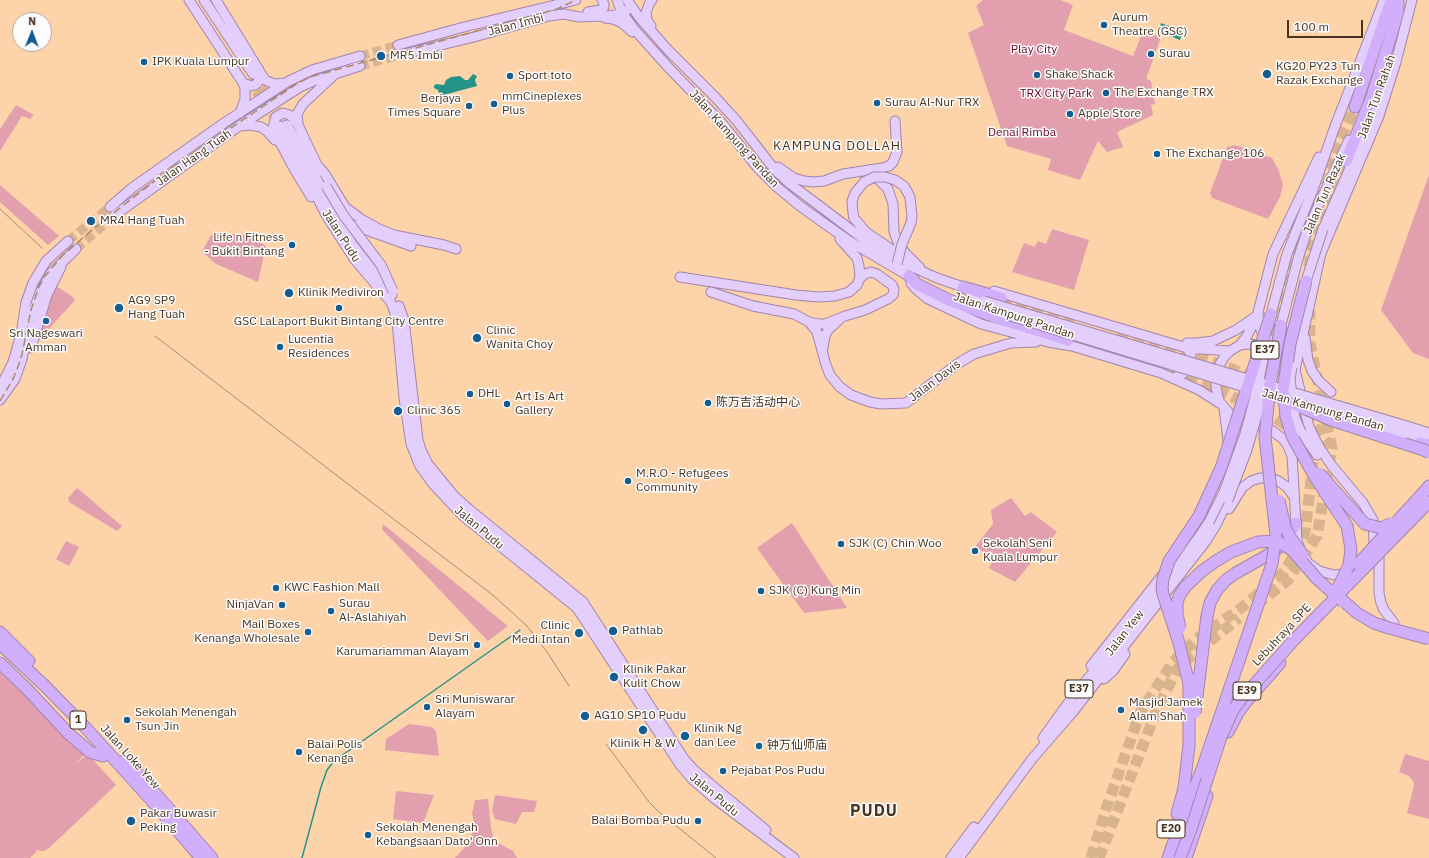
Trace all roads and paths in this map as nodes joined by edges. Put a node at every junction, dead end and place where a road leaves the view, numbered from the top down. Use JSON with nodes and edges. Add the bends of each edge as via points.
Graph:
{"nodes":[{"id":1,"x":189,"y":0,"type":"edge"},
{"id":2,"x":193,"y":0,"type":"edge"},
{"id":3,"x":206,"y":0,"type":"edge"},
{"id":4,"x":214,"y":0,"type":"edge"},
{"id":5,"x":576,"y":0,"type":"edge"},
{"id":6,"x":602,"y":0,"type":"edge"},
{"id":7,"x":617,"y":0,"type":"edge"},
{"id":8,"x":622,"y":0,"type":"edge"},
{"id":9,"x":652,"y":0,"type":"edge"},
{"id":10,"x":1384,"y":0,"type":"edge"},
{"id":11,"x":1391,"y":0,"type":"edge"},
{"id":12,"x":1407,"y":0,"type":"edge"},
{"id":13,"x":1412,"y":0,"type":"edge"},
{"id":14,"x":629,"y":4,"type":"edge"},
{"id":15,"x":1398,"y":4,"type":"edge"},
{"id":16,"x":622,"y":12,"type":"junction"},
{"id":17,"x":564,"y":14,"type":"junction"},
{"id":18,"x":596,"y":16,"type":"junction"},
{"id":19,"x":665,"y":47,"type":"junction"},
{"id":20,"x":360,"y":56,"type":"tunnel mouth"},
{"id":21,"x":360,"y":66,"type":"tunnel mouth"},
{"id":22,"x":668,"y":67,"type":"junction"},
{"id":23,"x":336,"y":74,"type":"junction"},
{"id":24,"x":251,"y":77,"type":"junction"},
{"id":25,"x":287,"y":82,"type":"junction"},
{"id":26,"x":1355,"y":107,"type":"tunnel mouth"},
{"id":27,"x":239,"y":115,"type":"junction"},
{"id":28,"x":895,"y":121,"type":"dead end"},
{"id":29,"x":298,"y":125,"type":"junction"},
{"id":30,"x":239,"y":126,"type":"junction"},
{"id":31,"x":1334,"y":129,"type":"junction"},
{"id":32,"x":762,"y":156,"type":"junction"},
{"id":33,"x":289,"y":160,"type":"junction"},
{"id":34,"x":1346,"y":161,"type":"tunnel mouth"},
{"id":35,"x":317,"y":165,"type":"junction"},
{"id":36,"x":843,"y":174,"type":"junction"},
{"id":37,"x":332,"y":208,"type":"junction"},
{"id":38,"x":828,"y":226,"type":"junction"},
{"id":39,"x":68,"y":240,"type":"tunnel mouth"},
{"id":40,"x":411,"y":246,"type":"dead end"},
{"id":41,"x":456,"y":249,"type":"dead end"},
{"id":42,"x":355,"y":260,"type":"junction"},
{"id":43,"x":897,"y":264,"type":"dead end"},
{"id":44,"x":920,"y":268,"type":"junction"},
{"id":45,"x":680,"y":276,"type":"dead end"},
{"id":46,"x":909,"y":276,"type":"junction"},
{"id":47,"x":860,"y":278,"type":"junction"},
{"id":48,"x":937,"y":278,"type":"junction"},
{"id":49,"x":1306,"y":281,"type":"junction"},
{"id":50,"x":963,"y":287,"type":"junction"},
{"id":51,"x":711,"y":292,"type":"dead end"},
{"id":52,"x":1002,"y":298,"type":"tunnel mouth"},
{"id":53,"x":1257,"y":313,"type":"junction"},
{"id":54,"x":1271,"y":314,"type":"junction"},
{"id":55,"x":845,"y":316,"type":"junction"},
{"id":56,"x":404,"y":320,"type":"junction"},
{"id":57,"x":809,"y":322,"type":"junction"},
{"id":58,"x":1281,"y":326,"type":"joint"},
{"id":59,"x":1305,"y":328,"type":"junction"},
{"id":60,"x":1287,"y":337,"type":"junction"},
{"id":61,"x":1068,"y":340,"type":"dead end"},
{"id":62,"x":1048,"y":342,"type":"junction"},
{"id":63,"x":1168,"y":343,"type":"junction"},
{"id":64,"x":1240,"y":345,"type":"junction"},
{"id":65,"x":1188,"y":348,"type":"junction"},
{"id":66,"x":822,"y":351,"type":"junction"},
{"id":67,"x":1230,"y":351,"type":"junction"},
{"id":68,"x":1295,"y":370,"type":"junction"},
{"id":69,"x":1174,"y":378,"type":"junction"},
{"id":70,"x":1264,"y":387,"type":"junction"},
{"id":71,"x":0,"y":388,"type":"edge"},
{"id":72,"x":1331,"y":392,"type":"dead end"},
{"id":73,"x":1280,"y":394,"type":"junction"},
{"id":74,"x":0,"y":400,"type":"edge"},
{"id":75,"x":0,"y":406,"type":"edge"},
{"id":76,"x":1223,"y":406,"type":"junction"},
{"id":77,"x":1267,"y":414,"type":"junction"},
{"id":78,"x":1334,"y":414,"type":"junction"},
{"id":79,"x":1406,"y":430,"type":"junction"},
{"id":80,"x":1429,"y":433,"type":"edge"},
{"id":81,"x":1297,"y":434,"type":"junction"},
{"id":82,"x":1429,"y":440,"type":"edge"},
{"id":83,"x":1429,"y":445,"type":"edge"},
{"id":84,"x":1429,"y":453,"type":"edge"},
{"id":85,"x":1348,"y":485,"type":"junction"},
{"id":86,"x":1429,"y":487,"type":"edge"},
{"id":87,"x":1294,"y":498,"type":"junction"},
{"id":88,"x":1429,"y":500,"type":"edge"},
{"id":89,"x":1429,"y":508,"type":"edge"},
{"id":90,"x":1296,"y":523,"type":"junction"},
{"id":91,"x":1379,"y":551,"type":"junction"},
{"id":92,"x":1367,"y":564,"type":"junction"},
{"id":93,"x":1343,"y":602,"type":"junction"},
{"id":94,"x":1327,"y":610,"type":"junction"},
{"id":95,"x":1394,"y":623,"type":"dead end"},
{"id":96,"x":0,"y":632,"type":"edge"},
{"id":97,"x":1429,"y":639,"type":"edge"},
{"id":98,"x":1293,"y":641,"type":"junction"},
{"id":99,"x":0,"y":644,"type":"edge"},
{"id":100,"x":0,"y":653,"type":"edge"},
{"id":101,"x":0,"y":663,"type":"edge"},
{"id":102,"x":1189,"y":684,"type":"junction"},
{"id":103,"x":1074,"y":695,"type":"junction"},
{"id":104,"x":1072,"y":713,"type":"junction"},
{"id":105,"x":1189,"y":745,"type":"junction"},
{"id":106,"x":103,"y":756,"type":"junction"},
{"id":107,"x":124,"y":761,"type":"junction"},
{"id":108,"x":1201,"y":772,"type":"junction"},
{"id":109,"x":718,"y":796,"type":"junction"},
{"id":110,"x":152,"y":801,"type":"junction"},
{"id":111,"x":191,"y":858,"type":"edge"},
{"id":112,"x":201,"y":858,"type":"edge"},
{"id":113,"x":212,"y":858,"type":"edge"},
{"id":114,"x":794,"y":858,"type":"edge"},
{"id":115,"x":800,"y":858,"type":"edge"},
{"id":116,"x":951,"y":858,"type":"edge"},
{"id":117,"x":959,"y":858,"type":"edge"},
{"id":118,"x":1161,"y":858,"type":"edge"},
{"id":119,"x":1168,"y":858,"type":"edge"},
{"id":120,"x":1180,"y":858,"type":"edge"},
{"id":121,"x":1186,"y":858,"type":"edge"}],
"edges":[{"from":1,"to":24,"type":"main road"},
{"from":2,"to":24,"type":"main road"},
{"from":3,"to":24,"type":"main road"},
{"from":4,"to":24,"type":"main road","via":[[224,14]]},
{"from":5,"to":17,"type":"main road","name":"Jalan Imbi","via":[[464,27],[399,50],[474,37]]},
{"from":6,"to":17,"type":"main road","via":[[604,7],[601,10]]},
{"from":7,"to":16,"type":"main road","name":"Jalan Kampung Pandan"},
{"from":8,"to":16,"type":"main road"},
{"from":9,"to":19,"type":"main road","via":[[646,13],[647,20]]},
{"from":10,"to":31,"type":"main road","name":"Jalan Tun Razak"},
{"from":11,"to":26,"type":"highway"},
{"from":12,"to":49,"type":"main road","name":"Jalan Tun Rahah","bridge":true,"via":[[1372,118],[1323,229]]},
{"from":13,"to":59,"type":"main road","via":[[1379,116],[1321,253]]},
{"from":14,"to":16,"type":"main road","name":"Jalan Imbi"},
{"from":14,"to":19,"type":"main road","name":"Jalan Kampung Pandan"},
{"from":15,"to":34,"type":"highway","via":[[1372,96]]},
{"from":15,"to":58,"type":"main road","name":"Jalan Tun Razak","number":"E37","via":[[1372,85],[1305,237]]},
{"from":16,"to":18,"type":"main road","name":"Jalan Imbi"},
{"from":16,"to":22,"type":"main road","name":"Jalan Kampung Pandan"},
{"from":17,"to":18,"type":"main road","name":"Jalan Imbi","via":[[579,17]]},
{"from":18,"to":22,"type":"main road","via":[[622,23],[661,65]]},
{"from":19,"to":22,"type":"main road","via":[[653,36],[649,36],[649,40],[667,61]]},
{"from":19,"to":32,"type":"main road","name":"Jalan Kampung Pandan","via":[[736,120]]},
{"from":20,"to":25,"type":"main road","via":[[312,70]]},
{"from":21,"to":23,"type":"main road"},
{"from":22,"to":38,"type":"main road","name":"Jalan Kampung Pandan","via":[[721,122],[757,167],[777,187]]},
{"from":23,"to":29,"type":"main road","via":[[303,104],[297,114]]},
{"from":23,"to":30,"type":"main road","name":"Jalan Hang Tuah","via":[[300,87]]},
{"from":24,"to":25,"type":"main road","via":[[270,83]]},
{"from":24,"to":27,"type":"main road"},
{"from":25,"to":27,"type":"main road","name":"Jalan Hang Tuah"},
{"from":27,"to":30,"type":"main road","name":"Jalan Hang Tuah","via":[[138,184],[113,211]]},
{"from":28,"to":36,"type":"main road","via":[[897,152],[889,166]]},
{"from":29,"to":33,"type":"main road","via":[[290,115],[283,113],[276,117],[274,123],[274,129]]},
{"from":29,"to":35,"type":"main road"},
{"from":30,"to":33,"type":"main road","via":[[257,125],[267,131]]},
{"from":31,"to":53,"type":"main road","via":[[1296,202],[1273,254]]},
{"from":31,"to":54,"type":"main road","name":"Jalan Tun Razak","number":"E37","via":[[1287,254]]},
{"from":32,"to":36,"type":"main road","via":[[794,178],[804,181],[824,181]]},
{"from":32,"to":48,"type":"main road","name":"Jalan Kampung Pandan","via":[[788,183],[874,247]]},
{"from":33,"to":42,"type":"main road","via":[[332,232]]},
{"from":35,"to":41,"type":"main road","via":[[346,207],[361,219],[394,235]]},
{"from":35,"to":56,"type":"main road","bridge":true,"via":[[344,216],[381,265],[401,306]]},
{"from":36,"to":44,"type":"main road","via":[[869,176],[878,179],[888,189],[894,232],[899,245]]},
{"from":37,"to":40,"type":"main road","via":[[346,223]]},
{"from":37,"to":42,"type":"main road","name":"Jalan Pudu","via":[[305,155],[284,126],[326,215]]},
{"from":37,"to":56,"type":"main road","name":"Jalan Pudu","via":[[352,244],[395,299]]},
{"from":38,"to":46,"type":"main road","name":"Jalan Kampung Pandan"},
{"from":38,"to":47,"type":"main road","via":[[857,258]]},
{"from":39,"to":71,"type":"main road","via":[[46,261],[33,283],[26,302],[13,362]]},
{"from":42,"to":109,"type":"main road","name":"Jalan Pudu","via":[[390,301],[396,315],[411,444],[420,466],[449,503],[582,613],[683,769],[692,779]]},
{"from":43,"to":44,"type":"main road","bridge":true,"via":[[902,244],[911,223],[909,193],[896,180],[874,177],[864,182],[854,193],[854,218],[866,232]]},
{"from":44,"to":48,"type":"main road"},
{"from":45,"to":47,"type":"main road","via":[[818,297],[849,292]]},
{"from":46,"to":61,"type":"highway","via":[[917,284],[949,300]]},
{"from":46,"to":62,"type":"main road","via":[[915,288],[946,308],[981,324]]},
{"from":46,"to":73,"type":"main road","name":"Jalan Kampung Pandan","bridge":true,"via":[[1007,315]]},
{"from":47,"to":55,"type":"main road","via":[[871,272],[877,274],[892,285],[892,295],[865,310]]},
{"from":48,"to":50,"type":"main road","name":"Jalan Kampung Pandan"},
{"from":49,"to":60,"type":"highway","bridge":true,"via":[[1296,302]]},
{"from":49,"to":73,"type":"highway","bridge":true},
{"from":49,"to":81,"type":"main road","name":"Jalan Tun Rahah","bridge":true,"via":[[1290,378]]},
{"from":50,"to":52,"type":"highway"},
{"from":50,"to":63,"type":"main road","via":[[1008,295]]},
{"from":50,"to":79,"type":"main road","name":"Jalan Kampung Pandan","bridge":true,"via":[[984,300]]},
{"from":51,"to":57,"type":"main road","via":[[753,306],[794,314]]},
{"from":53,"to":59,"type":"main road","via":[[1262,333],[1268,339],[1284,344],[1292,342]]},
{"from":53,"to":63,"type":"main road","via":[[1236,330],[1213,340]]},
{"from":53,"to":64,"type":"main road"},
{"from":54,"to":70,"type":"main road","name":"Jalan Tun Razak","number":"E37","bridge":true},
{"from":54,"to":102,"type":"highway","bridge":true,"via":[[1219,473],[1199,516],[1169,561],[1163,579],[1163,594]]},
{"from":55,"to":57,"type":"main road","via":[[825,324]]},
{"from":55,"to":66,"type":"main road","via":[[828,330]]},
{"from":56,"to":109,"type":"main road","name":"Jalan Pudu","via":[[418,440],[428,464],[455,497],[583,602],[684,759]]},
{"from":57,"to":66,"type":"main road","name":"Jalan Davis","via":[[817,332]]},
{"from":58,"to":70,"type":"highway","bridge":true},
{"from":59,"to":68,"type":"main road"},
{"from":59,"to":72,"type":"main road","via":[[1308,360],[1312,371]]},
{"from":60,"to":70,"type":"highway","bridge":true},
{"from":60,"to":73,"type":"highway","bridge":true},
{"from":62,"to":66,"type":"main road","name":"Jalan Davis","via":[[1011,343],[974,354],[906,403],[887,404],[870,402],[851,395],[840,387],[830,375]]},
{"from":62,"to":69,"type":"main road"},
{"from":63,"to":65,"type":"main road"},
{"from":64,"to":67,"type":"main road"},
{"from":64,"to":68,"type":"main road","via":[[1255,344],[1269,347],[1285,356]]},
{"from":65,"to":67,"type":"main road"},
{"from":65,"to":69,"type":"main road","via":[[1191,354],[1190,363],[1184,373]]},
{"from":67,"to":76,"type":"main road","via":[[1224,357],[1216,374],[1216,392]]},
{"from":68,"to":85,"type":"main road","via":[[1309,427],[1319,447]]},
{"from":69,"to":76,"type":"main road"},
{"from":70,"to":77,"type":"highway","bridge":true},
{"from":70,"to":103,"type":"main road","name":"Jalan Yew","number":"E37","bridge":true,"via":[[1224,492],[1209,522],[1118,643]]},
{"from":70,"to":104,"type":"main road","name":"Jalan Yew","number":"E37","bridge":true,"via":[[1247,450],[1216,525]]},
{"from":73,"to":78,"type":"main road","name":"Jalan Kampung Pandan","bridge":true},
{"from":73,"to":81,"type":"highway","bridge":true,"via":[[1286,416]]},
{"from":73,"to":84,"type":"highway","bridge":true,"via":[[1332,420]]},
{"from":74,"to":75,"type":"main road","via":[[15,379],[30,320],[40,293],[52,273],[72,251],[42,306],[31,348],[19,378]]},
{"from":76,"to":87,"type":"main road","via":[[1239,420],[1268,428],[1287,444],[1292,456]]},
{"from":76,"to":103,"type":"main road","bridge":true,"via":[[1228,428],[1228,453],[1226,468],[1218,487],[1181,552],[1090,668]]},
{"from":77,"to":93,"type":"highway","bridge":true,"via":[[1285,527],[1297,548]]},
{"from":77,"to":108,"type":"highway","bridge":true,"via":[[1266,452],[1276,535],[1272,564]]},
{"from":78,"to":79,"type":"main road","name":"Jalan Kampung Pandan","bridge":true},
{"from":78,"to":83,"type":"highway","bridge":true},
{"from":79,"to":80,"type":"main road","name":"Jalan Kampung Pandan"},
{"from":79,"to":82,"type":"main road","name":"Jalan Kampung Pandan"},
{"from":81,"to":85,"type":"main road","name":"Jalan Tun Rahah"},
{"from":81,"to":86,"type":"highway","bridge":true,"via":[[1318,472],[1365,524],[1382,528],[1396,521]]},
{"from":81,"to":94,"type":"highway","bridge":true,"via":[[1305,460],[1347,526],[1351,549],[1349,565]]},
{"from":85,"to":92,"type":"main road","via":[[1363,503],[1372,520],[1373,552]]},
{"from":86,"to":98,"type":"highway","bridge":true},
{"from":87,"to":90,"type":"main road"},
{"from":87,"to":104,"type":"main road","via":[[1288,487],[1272,478],[1260,478],[1242,488],[1213,537],[1113,671]]},
{"from":88,"to":91,"type":"main road"},
{"from":88,"to":98,"type":"highway","name":"Lebuhraya SPE","number":"E39","bridge":true},
{"from":89,"to":94,"type":"highway","name":"Lebuhraya SPE","number":"E39"},
{"from":90,"to":92,"type":"main road","via":[[1300,552],[1308,563],[1319,571],[1334,575],[1349,574]]},
{"from":90,"to":105,"type":"highway","bridge":true,"via":[[1275,551],[1226,580],[1210,603]]},
{"from":91,"to":92,"type":"main road"},
{"from":91,"to":95,"type":"main road","via":[[1381,603]]},
{"from":92,"to":94,"type":"highway"},
{"from":93,"to":97,"type":"highway","bridge":true,"via":[[1378,624]]},
{"from":93,"to":102,"type":"highway","bridge":true,"via":[[1284,545],[1276,542],[1258,542],[1231,552],[1191,581],[1179,596],[1176,614],[1190,665]]},
{"from":94,"to":108,"type":"highway","bridge":true,"via":[[1256,683],[1241,702]]},
{"from":94,"to":121,"type":"highway","name":"Lebuhraya SPE","number":"E39","via":[[1238,713],[1225,738]]},
{"from":96,"to":107,"type":"highway","via":[[66,696]]},
{"from":98,"to":120,"type":"highway","name":"Lebuhraya SPE","number":"E39","bridge":true,"via":[[1233,710],[1221,737]]},
{"from":99,"to":110,"type":"highway","name":"Jalan Loke Yew","number":"1","via":[[85,727]]},
{"from":100,"to":106,"type":"highway","name":"Jalan Loke Yew","number":"1"},
{"from":101,"to":106,"type":"highway","via":[[68,733],[90,752]]},
{"from":102,"to":105,"type":"highway","bridge":true},
{"from":103,"to":116,"type":"main road","name":"Jalan Yew","number":"E37"},
{"from":104,"to":117,"type":"main road","name":"Jalan Yew","number":"E37","via":[[1032,759]]},
{"from":105,"to":118,"type":"highway","number":"E20","via":[[1184,788]]},
{"from":106,"to":111,"type":"highway","name":"Jalan Loke Yew","number":"1"},
{"from":107,"to":110,"type":"highway"},
{"from":107,"to":113,"type":"highway","via":[[134,768]]},
{"from":108,"to":119,"type":"highway","number":"E20"},
{"from":109,"to":114,"type":"main road","name":"Jalan Pudu"},
{"from":109,"to":115,"type":"main road","name":"Jalan Pudu"},
{"from":110,"to":112,"type":"highway","name":"Jalan Loke Yew","number":"1"}]}
